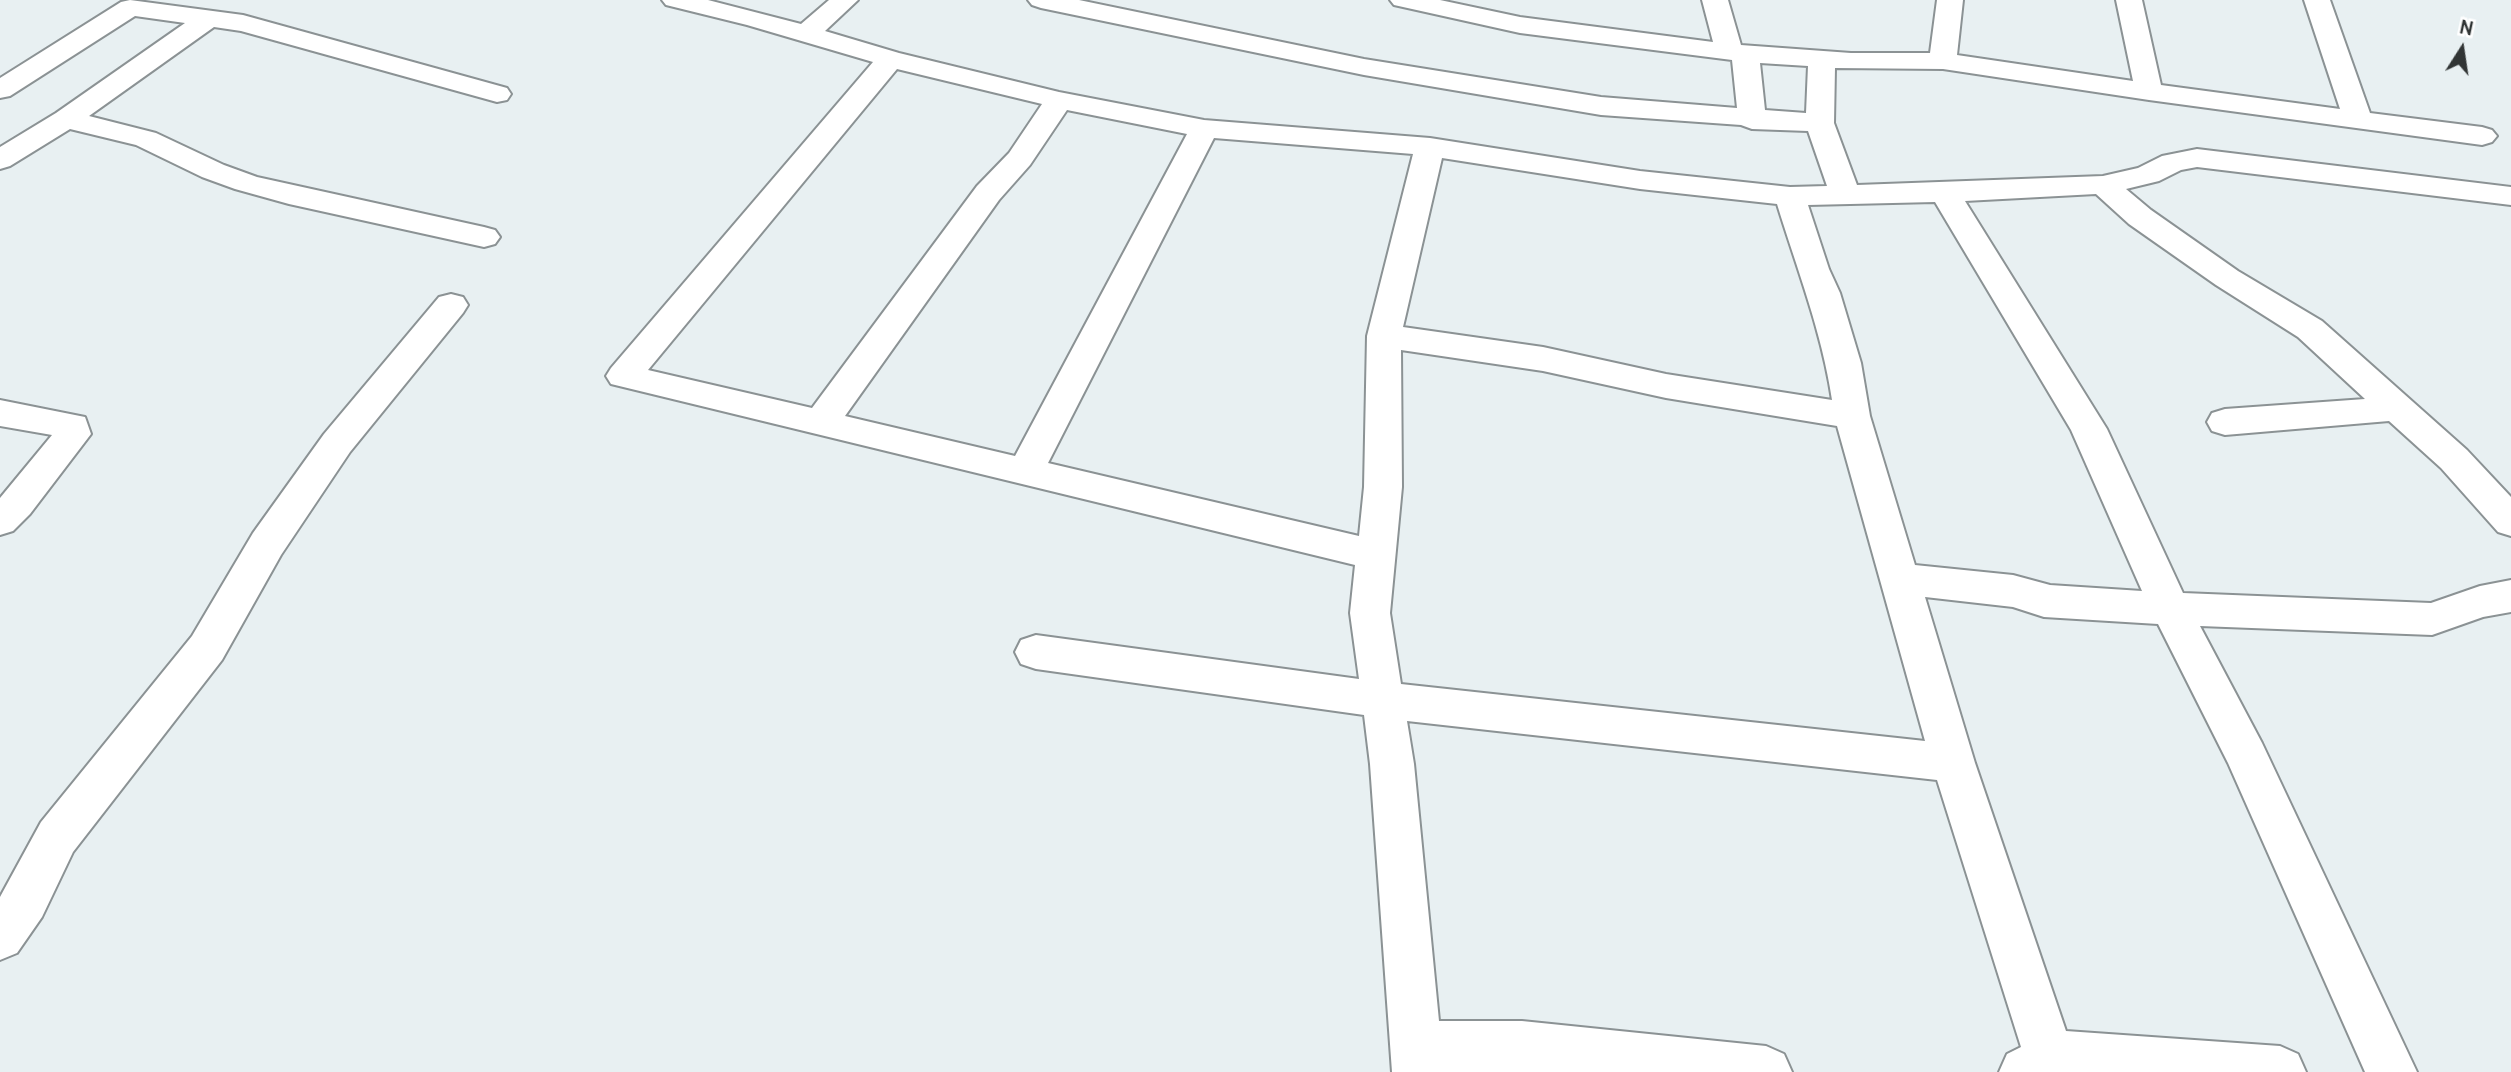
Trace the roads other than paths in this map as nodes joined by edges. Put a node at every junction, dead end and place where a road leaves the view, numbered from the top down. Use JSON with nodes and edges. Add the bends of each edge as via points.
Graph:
{"nodes":[{"id":1,"x":675,"y":0,"type":"edge"},
{"id":2,"x":845,"y":0,"type":"edge"},
{"id":3,"x":1041,"y":0,"type":"edge"},
{"id":4,"x":1403,"y":0,"type":"edge"},
{"id":5,"x":1715,"y":0,"type":"edge"},
{"id":6,"x":1951,"y":0,"type":"edge"},
{"id":7,"x":2129,"y":0,"type":"edge"},
{"id":8,"x":2317,"y":0,"type":"edge"},
{"id":9,"x":207,"y":20,"type":"junction"},
{"id":10,"x":806,"y":34,"type":"junction"},
{"id":11,"x":1737,"y":52,"type":"junction"},
{"id":12,"x":891,"y":59,"type":"junction"},
{"id":13,"x":1822,"y":59,"type":"junction"},
{"id":14,"x":1943,"y":61,"type":"junction"},
{"id":15,"x":0,"y":90,"type":"edge"},
{"id":16,"x":2149,"y":92,"type":"junction"},
{"id":17,"x":498,"y":94,"type":"dead end"},
{"id":18,"x":1059,"y":100,"type":"junction"},
{"id":19,"x":66,"y":118,"type":"junction"},
{"id":20,"x":1752,"y":120,"type":"junction"},
{"id":21,"x":2358,"y":120,"type":"junction"},
{"id":22,"x":1821,"y":123,"type":"junction"},
{"id":23,"x":1204,"y":129,"type":"junction"},
{"id":24,"x":2482,"y":136,"type":"dead end"},
{"id":25,"x":1430,"y":147,"type":"junction"},
{"id":26,"x":0,"y":160,"type":"edge"},
{"id":27,"x":2103,"y":185,"type":"junction"},
{"id":28,"x":1945,"y":193,"type":"junction"},
{"id":29,"x":1845,"y":195,"type":"junction"},
{"id":30,"x":1790,"y":196,"type":"junction"},
{"id":31,"x":2511,"y":196,"type":"edge"},
{"id":32,"x":484,"y":237,"type":"dead end"},
{"id":33,"x":451,"y":305,"type":"dead end"},
{"id":34,"x":1384,"y":336,"type":"junction"},
{"id":35,"x":2395,"y":408,"type":"junction"},
{"id":36,"x":0,"y":413,"type":"edge"},
{"id":37,"x":1852,"y":416,"type":"junction"},
{"id":38,"x":822,"y":421,"type":"junction"},
{"id":39,"x":2225,"y":422,"type":"dead end"},
{"id":40,"x":1024,"y":472,"type":"junction"},
{"id":41,"x":0,"y":521,"type":"edge"},
{"id":42,"x":2511,"y":522,"type":"edge"},
{"id":43,"x":1377,"y":555,"type":"junction"},
{"id":44,"x":1899,"y":579,"type":"junction"},
{"id":45,"x":2511,"y":596,"type":"edge"},
{"id":46,"x":2170,"y":609,"type":"junction"},
{"id":47,"x":1035,"y":652,"type":"dead end"},
{"id":48,"x":1382,"y":700,"type":"junction"},
{"id":49,"x":1953,"y":763,"type":"junction"},
{"id":50,"x":0,"y":937,"type":"edge"},
{"id":51,"x":1417,"y":1059,"type":"edge"},
{"id":52,"x":2037,"y":1064,"type":"edge"},
{"id":53,"x":1766,"y":1072,"type":"edge"},
{"id":54,"x":2280,"y":1072,"type":"edge"},
{"id":55,"x":2391,"y":1072,"type":"edge"}],
"edges":[{"from":1,"to":10,"type":"street"},
{"from":2,"to":10,"type":"street"},
{"from":3,"to":20,"type":"street","via":[[1364,67],[1601,106]]},
{"from":4,"to":11,"type":"street","via":[[1520,25]]},
{"from":5,"to":11,"type":"street"},
{"from":6,"to":14,"type":"street"},
{"from":7,"to":16,"type":"street"},
{"from":8,"to":21,"type":"street"},
{"from":9,"to":15,"type":"street","via":[[130,8]]},
{"from":9,"to":17,"type":"street","via":[[243,23]]},
{"from":9,"to":19,"type":"street"},
{"from":10,"to":12,"type":"street"},
{"from":11,"to":13,"type":"street"},
{"from":11,"to":20,"type":"street"},
{"from":12,"to":18,"type":"street"},
{"from":12,"to":38,"type":"street","via":[[622,376]]},
{"from":13,"to":14,"type":"street"},
{"from":13,"to":22,"type":"street"},
{"from":14,"to":16,"type":"street"},
{"from":16,"to":21,"type":"street"},
{"from":18,"to":23,"type":"street"},
{"from":18,"to":38,"type":"street","via":[[1020,159],[988,193]]},
{"from":19,"to":26,"type":"street"},
{"from":19,"to":32,"type":"street","via":[[146,139],[213,172],[257,186]]},
{"from":20,"to":22,"type":"street"},
{"from":21,"to":24,"type":"street"},
{"from":22,"to":29,"type":"street"},
{"from":23,"to":25,"type":"street"},
{"from":23,"to":40,"type":"street"},
{"from":25,"to":30,"type":"street","via":[[1640,180]]},
{"from":25,"to":34,"type":"street"},
{"from":27,"to":28,"type":"street"},
{"from":27,"to":31,"type":"street","via":[[2197,158]]},
{"from":27,"to":35,"type":"street","via":[[2227,278],[2310,329]]},
{"from":28,"to":29,"type":"street"},
{"from":28,"to":46,"type":"street","via":[[2089,429]]},
{"from":29,"to":30,"type":"street"},
{"from":30,"to":37,"type":"street","via":[[1844,363]]},
{"from":33,"to":50,"type":"street","via":[[337,443],[267,544],[206,648],[57,836],[25,901]]},
{"from":34,"to":37,"type":"street","via":[[1543,359],[1666,386]]},
{"from":34,"to":43,"type":"street"},
{"from":35,"to":39,"type":"street"},
{"from":35,"to":42,"type":"street","via":[[2454,459]]},
{"from":36,"to":41,"type":"street","via":[[72,426],[73,434]]},
{"from":37,"to":44,"type":"street"},
{"from":38,"to":40,"type":"street"},
{"from":40,"to":43,"type":"street"},
{"from":43,"to":48,"type":"street","via":[[1370,613]]},
{"from":44,"to":46,"type":"street","via":[[2013,591],[2044,601]]},
{"from":44,"to":49,"type":"street"},
{"from":45,"to":46,"type":"street","via":[[2432,619]]},
{"from":46,"to":55,"type":"street","via":[[2247,756]]},
{"from":47,"to":48,"type":"street"},
{"from":48,"to":49,"type":"street"},
{"from":48,"to":51,"type":"street","via":[[1392,764]]},
{"from":49,"to":52,"type":"street"},
{"from":51,"to":53,"type":"street","via":[[1522,1046]]},
{"from":52,"to":54,"type":"street"}]}
